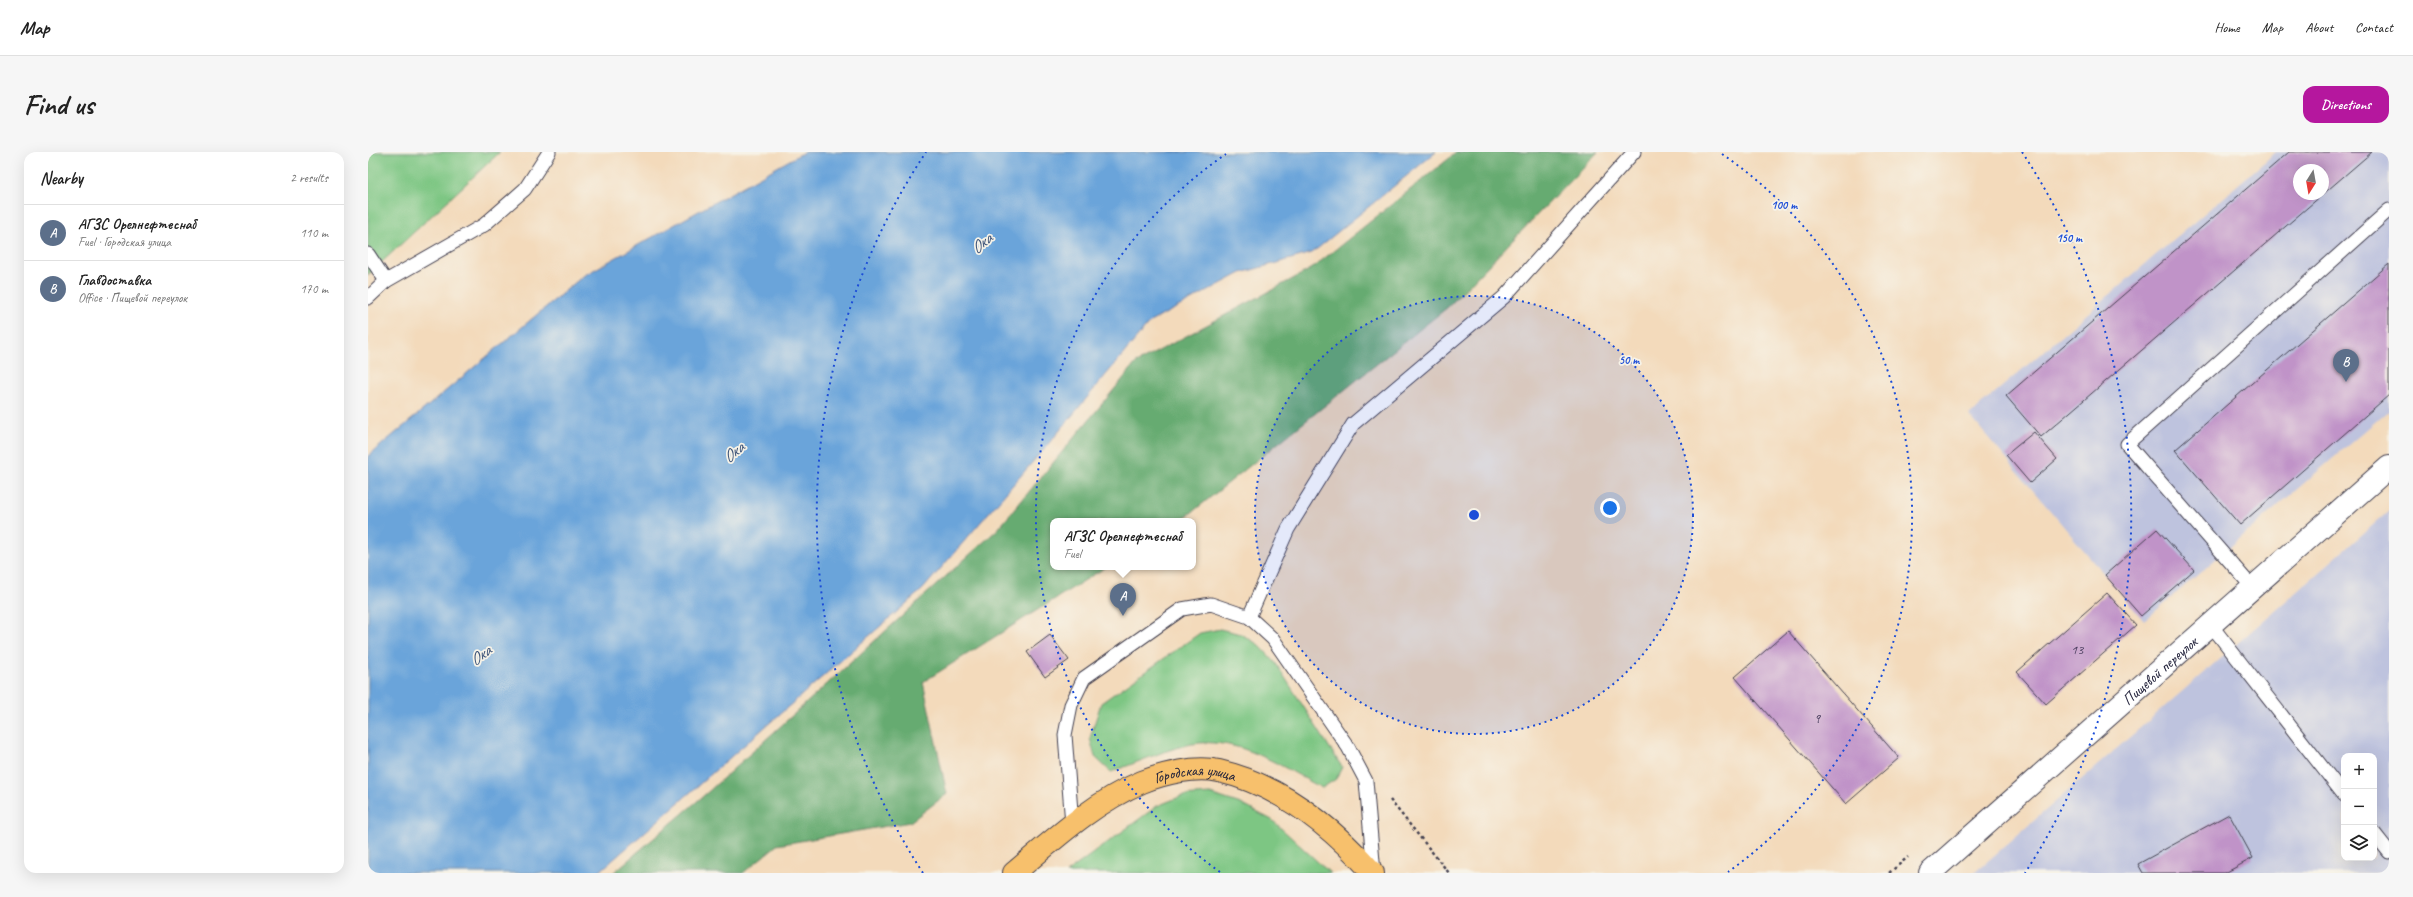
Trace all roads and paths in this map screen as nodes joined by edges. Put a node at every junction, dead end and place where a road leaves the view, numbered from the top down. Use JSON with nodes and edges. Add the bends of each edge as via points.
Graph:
{"nodes":[{"id":1,"x":549,"y":152,"type":"edge"},
{"id":2,"x":1634,"y":152,"type":"edge"},
{"id":3,"x":2389,"y":210,"type":"edge"},
{"id":4,"x":368,"y":254,"type":"edge"},
{"id":5,"x":386,"y":281,"type":"junction"},
{"id":6,"x":368,"y":298,"type":"edge"},
{"id":7,"x":2389,"y":467,"type":"edge"},
{"id":8,"x":2253,"y":588,"type":"junction"},
{"id":9,"x":1250,"y":617,"type":"junction"},
{"id":10,"x":2211,"y":625,"type":"junction"},
{"id":11,"x":1366,"y":781,"type":"junction"},
{"id":12,"x":2341,"y":791,"type":"edge"},
{"id":13,"x":1072,"y":824,"type":"junction"},
{"id":14,"x":2377,"y":837,"type":"edge"},
{"id":15,"x":2389,"y":852,"type":"edge"},
{"id":16,"x":1014,"y":873,"type":"edge"},
{"id":17,"x":1373,"y":873,"type":"edge"},
{"id":18,"x":1449,"y":873,"type":"edge"},
{"id":19,"x":1930,"y":873,"type":"edge"}],
"edges":[{"from":1,"to":5,"type":"lane","via":[[525,189],[484,224]]},
{"from":2,"to":9,"type":"lane","via":[[1504,297],[1353,424],[1288,529]]},
{"from":3,"to":8,"type":"lane","via":[[2127,444]]},
{"from":4,"to":5,"type":"lane"},
{"from":5,"to":6,"type":"lane"},
{"from":7,"to":8,"type":"street","name":"Пищевой переулок"},
{"from":8,"to":10,"type":"street","name":"Пищевой переулок"},
{"from":9,"to":11,"type":"lane","via":[[1273,639],[1348,748]]},
{"from":9,"to":13,"type":"lane","via":[[1211,604],[1182,608],[1084,678],[1071,704],[1065,735]]},
{"from":10,"to":12,"type":"lane"},
{"from":10,"to":19,"type":"street","name":"Пищевой переулок"},
{"from":11,"to":17,"type":"lane"},
{"from":11,"to":18,"type":"path","via":[[1382,790]]},
{"from":13,"to":16,"type":"highway","name":"Городская улица"},
{"from":13,"to":17,"type":"highway","name":"Городская улица","via":[[1142,782],[1179,771],[1218,771],[1266,786],[1318,820]]},
{"from":14,"to":15,"type":"lane"}]}
